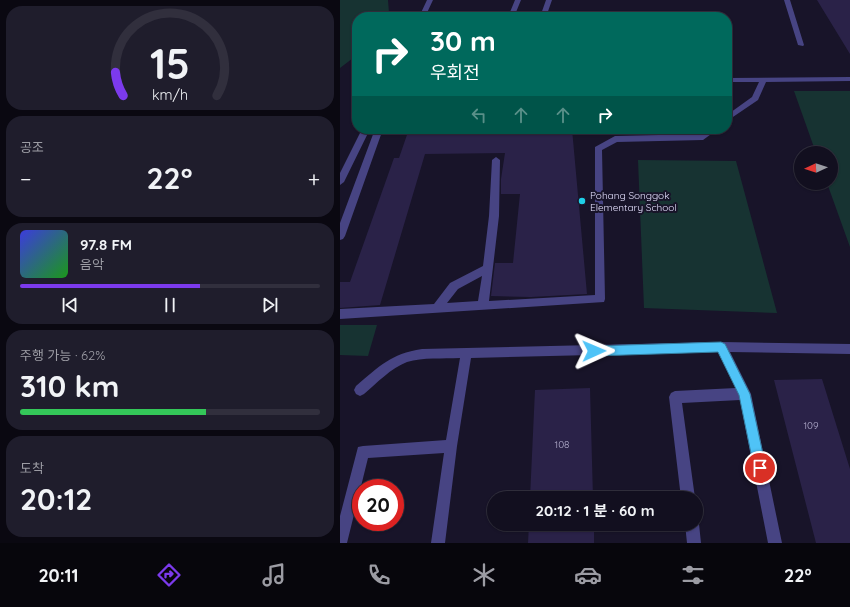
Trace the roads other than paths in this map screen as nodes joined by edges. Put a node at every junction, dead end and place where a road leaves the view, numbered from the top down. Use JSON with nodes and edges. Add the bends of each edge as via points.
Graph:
{"nodes":[{"id":1,"x":430,"y":0,"type":"edge"},
{"id":2,"x":518,"y":0,"type":"edge"},
{"id":3,"x":549,"y":0,"type":"edge"},
{"id":4,"x":787,"y":0,"type":"edge"},
{"id":5,"x":424,"y":12,"type":"edge"},
{"id":6,"x":513,"y":12,"type":"edge"},
{"id":7,"x":545,"y":12,"type":"edge"},
{"id":8,"x":801,"y":45,"type":"dead end"},
{"id":9,"x":850,"y":79,"type":"edge"},
{"id":10,"x":732,"y":80,"type":"edge"},
{"id":11,"x":763,"y":80,"type":"junction"},
{"id":12,"x":732,"y":115,"type":"edge"},
{"id":13,"x":364,"y":134,"type":"edge"},
{"id":14,"x":377,"y":134,"type":"edge"},
{"id":15,"x":707,"y":134,"type":"edge"},
{"id":16,"x":496,"y":160,"type":"dead end"},
{"id":17,"x":340,"y":182,"type":"edge"},
{"id":18,"x":340,"y":236,"type":"edge"},
{"id":19,"x":488,"y":268,"type":"junction"},
{"id":20,"x":483,"y":306,"type":"junction"},
{"id":21,"x":437,"y":308,"type":"junction"},
{"id":22,"x":340,"y":314,"type":"edge"},
{"id":23,"x":721,"y":347,"type":"junction"},
{"id":24,"x":850,"y":349,"type":"edge"},
{"id":25,"x":466,"y":354,"type":"junction"},
{"id":26,"x":360,"y":390,"type":"dead end"},
{"id":27,"x":745,"y":394,"type":"junction"},
{"id":28,"x":451,"y":446,"type":"junction"},
{"id":29,"x":687,"y":491,"type":"edge"},
{"id":30,"x":693,"y":531,"type":"edge"},
{"id":31,"x":340,"y":543,"type":"edge"},
{"id":32,"x":438,"y":543,"type":"edge"},
{"id":33,"x":694,"y":543,"type":"edge"},
{"id":34,"x":775,"y":543,"type":"edge"}],
"edges":[{"from":1,"to":5,"type":"street"},
{"from":2,"to":6,"type":"street"},
{"from":3,"to":7,"type":"street"},
{"from":4,"to":8,"type":"street"},
{"from":9,"to":11,"type":"street"},
{"from":10,"to":11,"type":"street"},
{"from":11,"to":12,"type":"street","via":[[755,98]]},
{"from":13,"to":17,"type":"street"},
{"from":14,"to":18,"type":"street"},
{"from":15,"to":20,"type":"street","via":[[703,137],[614,139],[598,149],[600,299]]},
{"from":16,"to":19,"type":"street","via":[[494,216]]},
{"from":19,"to":20,"type":"street"},
{"from":19,"to":21,"type":"street","via":[[454,286]]},
{"from":20,"to":21,"type":"street"},
{"from":21,"to":22,"type":"street"},
{"from":23,"to":24,"type":"street"},
{"from":23,"to":25,"type":"street"},
{"from":23,"to":27,"type":"street"},
{"from":25,"to":26,"type":"street","via":[[422,354],[406,357],[390,365]]},
{"from":25,"to":28,"type":"street"},
{"from":27,"to":29,"type":"street","via":[[675,397]]},
{"from":27,"to":34,"type":"street"},
{"from":28,"to":31,"type":"street","via":[[362,452]]},
{"from":28,"to":32,"type":"street"},
{"from":30,"to":33,"type":"street"}]}
